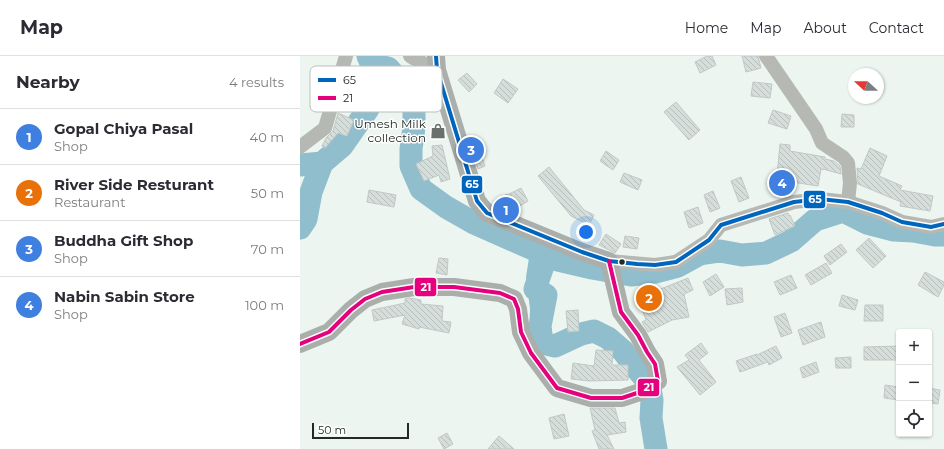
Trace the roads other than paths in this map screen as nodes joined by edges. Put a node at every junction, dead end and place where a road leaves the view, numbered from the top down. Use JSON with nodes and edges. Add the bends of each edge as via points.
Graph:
{"nodes":[{"id":1,"x":346,"y":56,"type":"edge"},
{"id":2,"x":410,"y":56,"type":"edge"},
{"id":3,"x":766,"y":56,"type":"edge"},
{"id":4,"x":436,"y":63,"type":"edge"},
{"id":5,"x":343,"y":66,"type":"edge"},
{"id":6,"x":442,"y":83,"type":"edge"},
{"id":7,"x":330,"y":112,"type":"edge"},
{"id":8,"x":300,"y":147,"type":"edge"},
{"id":9,"x":848,"y":202,"type":"junction"},
{"id":10,"x":944,"y":224,"type":"edge"},
{"id":11,"x":609,"y":261,"type":"junction"},
{"id":12,"x":300,"y":344,"type":"edge"}],
"edges":[{"from":1,"to":5,"type":"street"},
{"from":2,"to":4,"type":"street"},
{"from":3,"to":9,"type":"street","via":[[816,129],[822,142],[843,156],[848,163]]},
{"from":6,"to":11,"type":"main road","via":[[477,201],[487,213]]},
{"from":7,"to":8,"type":"street","via":[[325,128]]},
{"from":9,"to":10,"type":"street","via":[[902,222],[930,227]]},
{"from":9,"to":11,"type":"street","via":[[820,199],[794,202],[721,225],[709,240],[676,262],[655,265]]},
{"from":11,"to":12,"type":"main road","via":[[621,312],[655,364],[658,381],[643,391],[622,398],[591,398],[556,388],[531,353],[521,332],[514,299],[500,293],[454,287],[414,287],[382,292],[365,299],[329,332]]}]}
